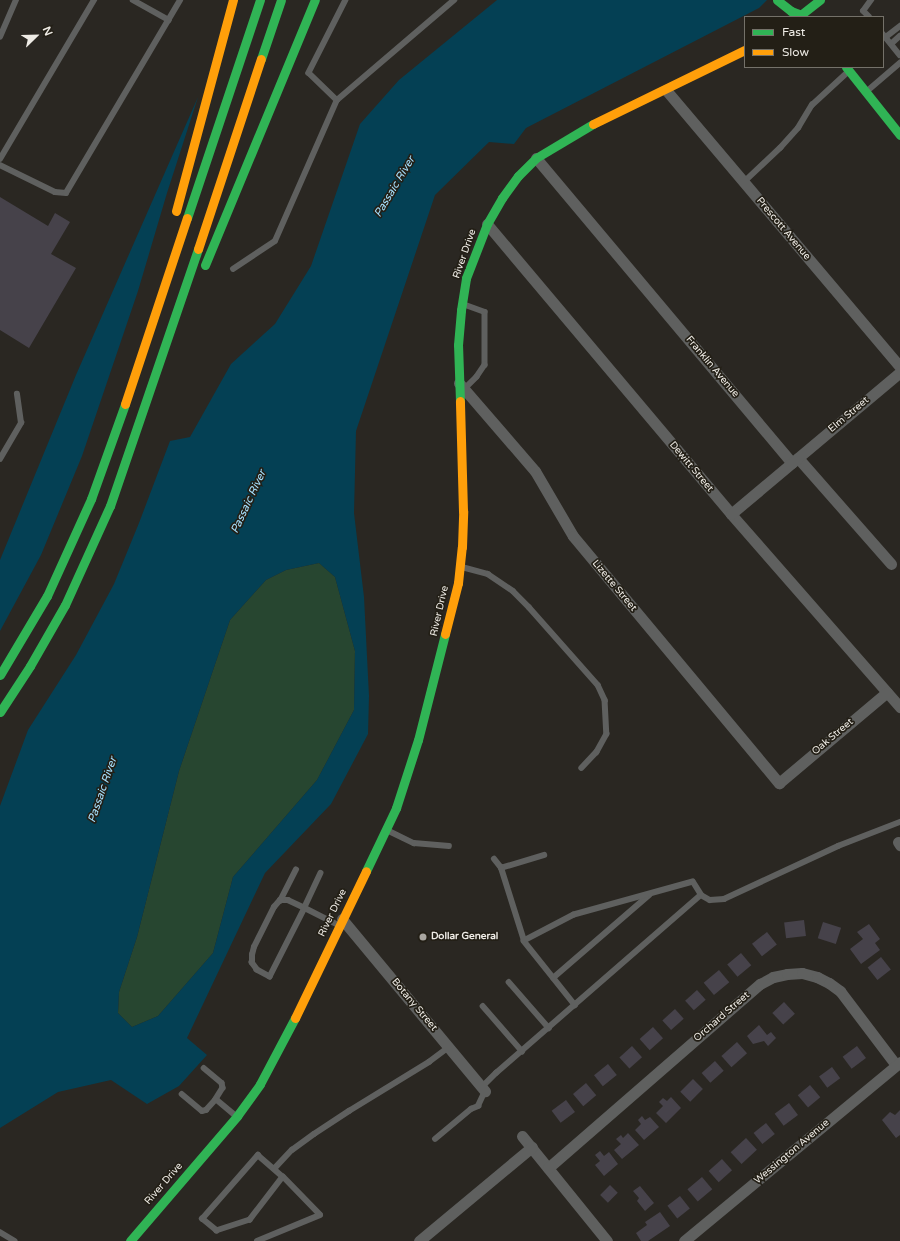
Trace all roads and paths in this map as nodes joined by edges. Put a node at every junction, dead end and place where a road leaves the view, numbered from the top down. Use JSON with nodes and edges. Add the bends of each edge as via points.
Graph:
{"nodes":[{"id":1,"x":16,"y":0,"type":"edge"},
{"id":2,"x":94,"y":0,"type":"edge"},
{"id":3,"x":133,"y":0,"type":"edge"},
{"id":4,"x":180,"y":0,"type":"edge"},
{"id":5,"x":233,"y":0,"type":"edge"},
{"id":6,"x":260,"y":0,"type":"edge"},
{"id":7,"x":281,"y":0,"type":"edge"},
{"id":8,"x":315,"y":0,"type":"edge"},
{"id":9,"x":346,"y":0,"type":"edge"},
{"id":10,"x":454,"y":0,"type":"edge"},
{"id":11,"x":777,"y":0,"type":"edge"},
{"id":12,"x":820,"y":0,"type":"edge"},
{"id":13,"x":871,"y":0,"type":"edge"},
{"id":14,"x":799,"y":3,"type":"dead end"},
{"id":15,"x":801,"y":16,"type":"edge"},
{"id":16,"x":868,"y":16,"type":"edge"},
{"id":17,"x":168,"y":20,"type":"junction"},
{"id":18,"x":900,"y":26,"type":"edge"},
{"id":19,"x":885,"y":36,"type":"edge"},
{"id":20,"x":900,"y":36,"type":"edge"},
{"id":21,"x":0,"y":37,"type":"edge"},
{"id":22,"x":891,"y":44,"type":"junction"},
{"id":23,"x":744,"y":51,"type":"edge"},
{"id":24,"x":900,"y":55,"type":"edge"},
{"id":25,"x":900,"y":63,"type":"edge"},
{"id":26,"x":847,"y":69,"type":"edge"},
{"id":27,"x":666,"y":90,"type":"junction"},
{"id":28,"x":866,"y":92,"type":"junction"},
{"id":29,"x":337,"y":100,"type":"junction"},
{"id":30,"x":900,"y":135,"type":"edge"},
{"id":31,"x":536,"y":158,"type":"junction"},
{"id":32,"x":0,"y":159,"type":"edge"},
{"id":33,"x":0,"y":165,"type":"edge"},
{"id":34,"x":744,"y":182,"type":"junction"},
{"id":35,"x":173,"y":221,"type":"dead end"},
{"id":36,"x":487,"y":224,"type":"junction"},
{"id":37,"x":233,"y":269,"type":"dead end"},
{"id":38,"x":202,"y":273,"type":"dead end"},
{"id":39,"x":462,"y":303,"type":"junction"},
{"id":40,"x":900,"y":367,"type":"edge"},
{"id":41,"x":900,"y":372,"type":"edge"},
{"id":42,"x":462,"y":386,"type":"junction"},
{"id":43,"x":120,"y":389,"type":"dead end"},
{"id":44,"x":18,"y":394,"type":"dead end"},
{"id":45,"x":148,"y":426,"type":"dead end"},
{"id":46,"x":0,"y":459,"type":"edge"},
{"id":47,"x":795,"y":460,"type":"junction"},
{"id":48,"x":91,"y":499,"type":"junction"},
{"id":49,"x":110,"y":506,"type":"junction"},
{"id":50,"x":731,"y":514,"type":"junction"},
{"id":51,"x":891,"y":564,"type":"dead end"},
{"id":52,"x":460,"y":567,"type":"junction"},
{"id":53,"x":0,"y":675,"type":"edge"},
{"id":54,"x":887,"y":692,"type":"junction"},
{"id":55,"x":900,"y":707,"type":"edge"},
{"id":56,"x":0,"y":712,"type":"edge"},
{"id":57,"x":582,"y":768,"type":"dead end"},
{"id":58,"x":779,"y":783,"type":"joint"},
{"id":59,"x":900,"y":822,"type":"edge"},
{"id":60,"x":387,"y":830,"type":"junction"},
{"id":61,"x":450,"y":846,"type":"dead end"},
{"id":62,"x":544,"y":855,"type":"dead end"},
{"id":63,"x":494,"y":860,"type":"dead end"},
{"id":64,"x":501,"y":868,"type":"junction"},
{"id":65,"x":296,"y":870,"type":"dead end"},
{"id":66,"x":320,"y":874,"type":"dead end"},
{"id":67,"x":651,"y":894,"type":"junction"},
{"id":68,"x":701,"y":895,"type":"junction"},
{"id":69,"x":280,"y":901,"type":"junction"},
{"id":70,"x":305,"y":908,"type":"junction"},
{"id":71,"x":341,"y":922,"type":"junction"},
{"id":72,"x":524,"y":941,"type":"junction"},
{"id":73,"x":553,"y":978,"type":"junction"},
{"id":74,"x":509,"y":982,"type":"dead end"},
{"id":75,"x":575,"y":1005,"type":"junction"},
{"id":76,"x":483,"y":1006,"type":"dead end"},
{"id":77,"x":548,"y":1028,"type":"junction"},
{"id":78,"x":449,"y":1047,"type":"junction"},
{"id":79,"x":522,"y":1051,"type":"junction"},
{"id":80,"x":898,"y":1064,"type":"edge"},
{"id":81,"x":204,"y":1068,"type":"dead end"},
{"id":82,"x":484,"y":1089,"type":"junction"},
{"id":83,"x":182,"y":1094,"type":"dead end"},
{"id":84,"x":216,"y":1099,"type":"junction"},
{"id":85,"x":237,"y":1116,"type":"junction"},
{"id":86,"x":522,"y":1136,"type":"dead end"},
{"id":87,"x":435,"y":1139,"type":"dead end"},
{"id":88,"x":532,"y":1147,"type":"junction"},
{"id":89,"x":548,"y":1168,"type":"junction"},
{"id":90,"x":274,"y":1169,"type":"junction"},
{"id":91,"x":283,"y":1177,"type":"junction"},
{"id":92,"x":0,"y":1232,"type":"edge"},
{"id":93,"x":14,"y":1241,"type":"edge"},
{"id":94,"x":130,"y":1241,"type":"edge"},
{"id":95,"x":257,"y":1241,"type":"edge"},
{"id":96,"x":418,"y":1241,"type":"edge"},
{"id":97,"x":608,"y":1241,"type":"edge"},
{"id":98,"x":684,"y":1241,"type":"edge"}],
"edges":[{"from":1,"to":21,"type":"lane"},
{"from":2,"to":32,"type":"lane"},
{"from":3,"to":17,"type":"lane"},
{"from":4,"to":17,"type":"lane"},
{"from":5,"to":35,"type":"main road"},
{"from":6,"to":48,"type":"main road"},
{"from":7,"to":49,"type":"main road"},
{"from":8,"to":38,"type":"main road"},
{"from":9,"to":29,"type":"lane","via":[[309,73]]},
{"from":10,"to":29,"type":"lane"},
{"from":11,"to":15,"type":"main road"},
{"from":12,"to":15,"type":"main road"},
{"from":13,"to":16,"type":"lane","via":[[863,11]]},
{"from":14,"to":15,"type":"main road"},
{"from":17,"to":33,"type":"lane","via":[[66,192],[55,192]]},
{"from":18,"to":19,"type":"lane"},
{"from":19,"to":22,"type":"lane"},
{"from":20,"to":22,"type":"lane"},
{"from":22,"to":24,"type":"lane"},
{"from":23,"to":27,"type":"main road","name":"River Drive"},
{"from":25,"to":28,"type":"lane"},
{"from":26,"to":28,"type":"main road"},
{"from":26,"to":34,"type":"lane","via":[[812,105],[798,128],[780,148]]},
{"from":27,"to":31,"type":"main road","name":"River Drive","via":[[583,129]]},
{"from":27,"to":34,"type":"street","name":"Prescott Avenue"},
{"from":28,"to":30,"type":"main road"},
{"from":29,"to":37,"type":"lane","via":[[276,241]]},
{"from":31,"to":36,"type":"main road","name":"River Drive","via":[[510,187]]},
{"from":31,"to":47,"type":"street","name":"Franklin Avenue"},
{"from":34,"to":40,"type":"street","name":"Prescott Avenue"},
{"from":36,"to":39,"type":"main road","name":"River Drive","via":[[466,278]]},
{"from":36,"to":50,"type":"street","name":"Dewitt Street"},
{"from":39,"to":42,"type":"main road","name":"River Drive","via":[[458,345]]},
{"from":39,"to":42,"type":"lane","via":[[485,312],[485,365],[477,377]]},
{"from":41,"to":47,"type":"street","name":"Elm Street"},
{"from":42,"to":52,"type":"main road","name":"River Drive"},
{"from":42,"to":58,"type":"street","name":"Lizette Street","via":[[535,470],[573,536]]},
{"from":43,"to":48,"type":"main road"},
{"from":44,"to":46,"type":"lane","via":[[21,423]]},
{"from":45,"to":49,"type":"main road"},
{"from":47,"to":50,"type":"street","name":"Elm Street"},
{"from":47,"to":51,"type":"street","name":"Franklin Avenue"},
{"from":48,"to":53,"type":"main road","via":[[47,596]]},
{"from":49,"to":56,"type":"main road","via":[[65,605]]},
{"from":50,"to":54,"type":"street","name":"Dewitt Street"},
{"from":52,"to":57,"type":"lane","via":[[488,574],[512,591],[530,607],[598,685],[605,700],[607,734],[597,752]]},
{"from":52,"to":60,"type":"main road","name":"River Drive","via":[[450,621],[418,740]]},
{"from":54,"to":55,"type":"street","name":"Dewitt Street"},
{"from":54,"to":58,"type":"street","name":"Oak Street"},
{"from":59,"to":68,"type":"lane","via":[[838,846],[724,899],[710,900]]},
{"from":60,"to":61,"type":"lane","via":[[414,842]]},
{"from":60,"to":71,"type":"main road","name":"River Drive"},
{"from":62,"to":64,"type":"lane"},
{"from":63,"to":64,"type":"lane"},
{"from":64,"to":72,"type":"lane"},
{"from":65,"to":69,"type":"lane"},
{"from":66,"to":70,"type":"lane"},
{"from":67,"to":68,"type":"lane","via":[[693,882]]},
{"from":67,"to":72,"type":"lane","via":[[574,915]]},
{"from":67,"to":73,"type":"lane"},
{"from":68,"to":75,"type":"lane"},
{"from":69,"to":70,"type":"lane","via":[[288,900]]},
{"from":69,"to":70,"type":"lane","via":[[274,908],[252,955],[252,963],[257,970],[270,977]]},
{"from":70,"to":71,"type":"lane"},
{"from":71,"to":78,"type":"street","name":"Botany Street"},
{"from":71,"to":85,"type":"main road","name":"River Drive","via":[[282,1045],[260,1084]]},
{"from":72,"to":73,"type":"lane"},
{"from":73,"to":75,"type":"lane"},
{"from":74,"to":77,"type":"lane"},
{"from":75,"to":77,"type":"lane"},
{"from":76,"to":79,"type":"lane"},
{"from":77,"to":79,"type":"lane"},
{"from":78,"to":82,"type":"street","name":"Botany Street"},
{"from":78,"to":90,"type":"lane","via":[[314,1134],[292,1150]]},
{"from":79,"to":82,"type":"lane"},
{"from":80,"to":89,"type":"street","name":"Orchard Street","via":[[840,991],[829,983],[802,974],[772,977],[760,984]]},
{"from":80,"to":98,"type":"street","name":"Wessington Avenue"},
{"from":81,"to":84,"type":"lane","via":[[222,1083],[223,1088]]},
{"from":82,"to":87,"type":"lane","via":[[478,1106]]},
{"from":83,"to":84,"type":"lane","via":[[202,1110],[206,1110]]},
{"from":84,"to":85,"type":"lane"},
{"from":85,"to":94,"type":"main road","name":"River Drive"},
{"from":86,"to":88,"type":"street"},
{"from":88,"to":89,"type":"street"},
{"from":88,"to":96,"type":"street"},
{"from":89,"to":97,"type":"street"},
{"from":90,"to":91,"type":"lane"},
{"from":90,"to":91,"type":"lane","via":[[258,1155],[202,1219],[217,1231],[250,1220]]},
{"from":91,"to":95,"type":"lane","via":[[320,1215]]},
{"from":92,"to":93,"type":"lane"}]}
